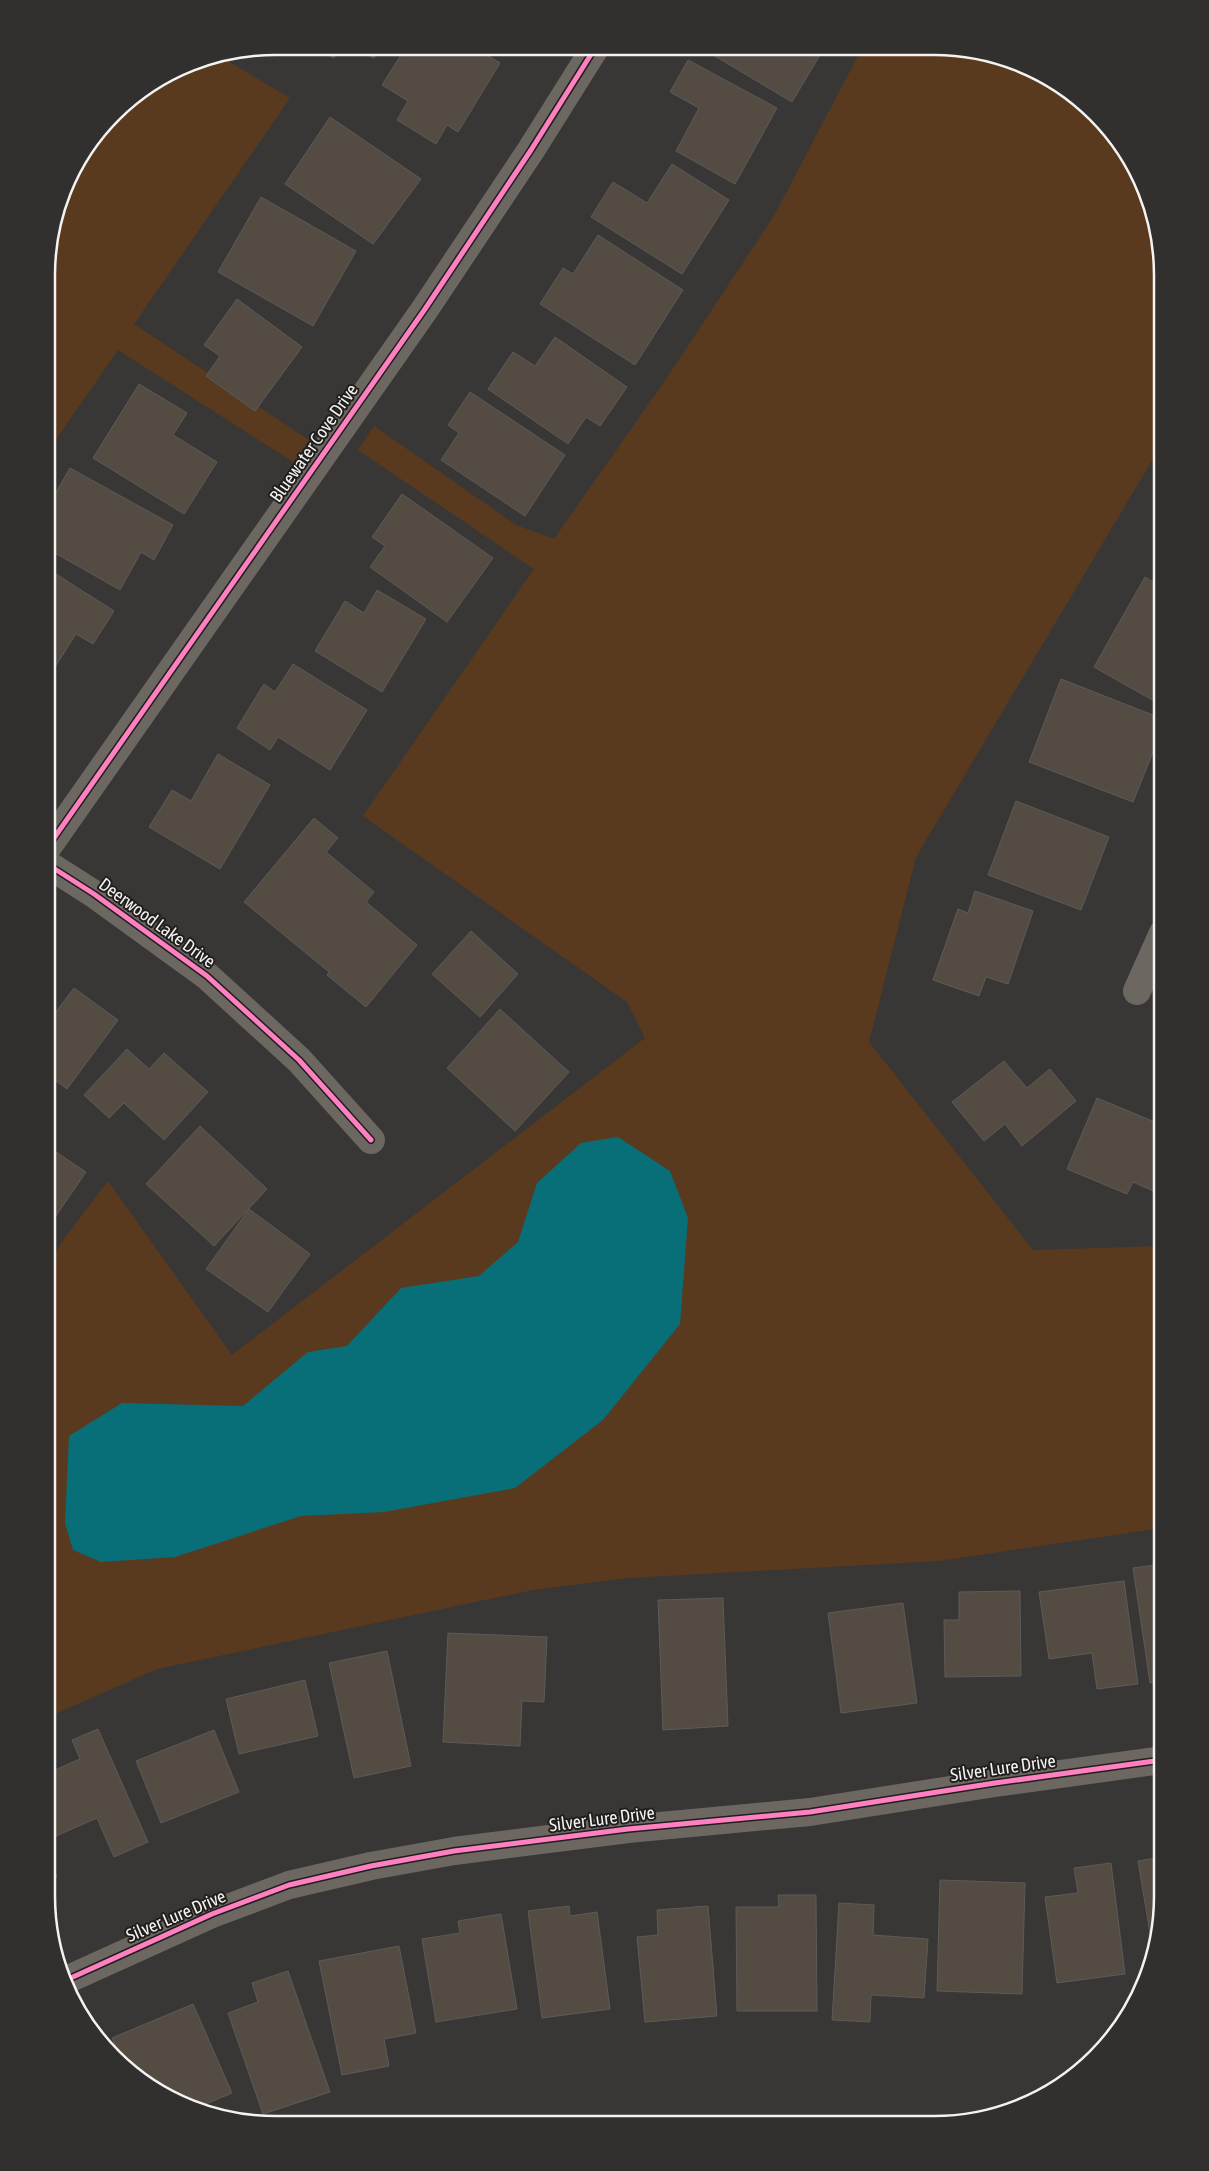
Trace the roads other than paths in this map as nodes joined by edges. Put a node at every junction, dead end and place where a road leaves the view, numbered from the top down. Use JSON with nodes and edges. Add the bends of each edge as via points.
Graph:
{"nodes":[{"id":1,"x":591,"y":55,"type":"edge"},
{"id":2,"x":55,"y":838,"type":"edge"},
{"id":3,"x":55,"y":869,"type":"edge"},
{"id":4,"x":1154,"y":952,"type":"edge"},
{"id":5,"x":1137,"y":991,"type":"dead end"},
{"id":6,"x":371,"y":1140,"type":"dead end"},
{"id":7,"x":1154,"y":1761,"type":"edge"},
{"id":8,"x":71,"y":1978,"type":"edge"}],
"edges":[{"from":1,"to":2,"type":"street","name":"Bluewater Cove Drive","via":[[425,309]]},
{"from":3,"to":6,"type":"street","name":"Deerwood Lake Drive","via":[[207,976],[299,1060]]},
{"from":4,"to":5,"type":"street"},
{"from":7,"to":8,"type":"street","name":"Silver Lure Drive","via":[[810,1812],[628,1829],[454,1851],[370,1866],[289,1885],[221,1910]]}]}
